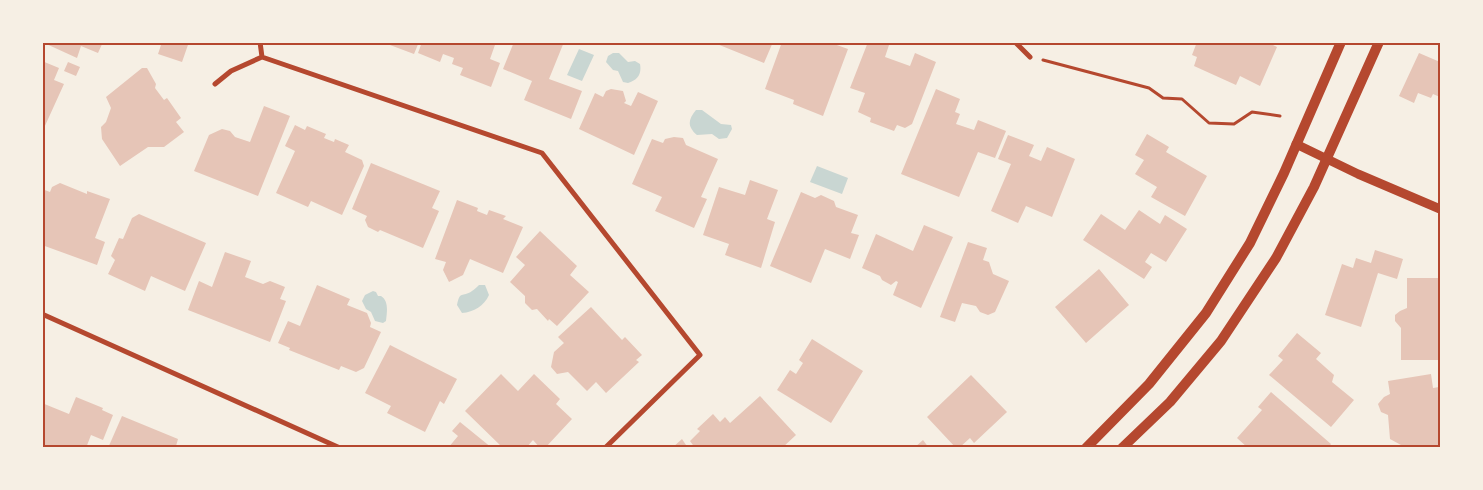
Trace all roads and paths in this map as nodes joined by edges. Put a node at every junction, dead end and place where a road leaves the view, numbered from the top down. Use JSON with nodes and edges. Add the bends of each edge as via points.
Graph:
{"nodes":[{"id":1,"x":260,"y":42,"type":"edge"},
{"id":2,"x":1015,"y":42,"type":"edge"},
{"id":3,"x":1341,"y":42,"type":"edge"},
{"id":4,"x":1379,"y":42,"type":"edge"},
{"id":5,"x":262,"y":57,"type":"junction"},
{"id":6,"x":1030,"y":57,"type":"joint"},
{"id":7,"x":215,"y":84,"type":"dead end"},
{"id":8,"x":1280,"y":116,"type":"dead end"},
{"id":9,"x":1296,"y":144,"type":"junction"},
{"id":10,"x":1327,"y":158,"type":"junction"},
{"id":11,"x":1440,"y":209,"type":"edge"},
{"id":12,"x":42,"y":314,"type":"edge"},
{"id":13,"x":340,"y":448,"type":"edge"},
{"id":14,"x":605,"y":448,"type":"edge"},
{"id":15,"x":1086,"y":448,"type":"edge"},
{"id":16,"x":1122,"y":448,"type":"edge"}],
"edges":[{"from":1,"to":5,"type":"street"},
{"from":2,"to":6,"type":"street"},
{"from":3,"to":9,"type":"main road"},
{"from":4,"to":10,"type":"main road"},
{"from":5,"to":7,"type":"street"},
{"from":5,"to":14,"type":"street","via":[[542,153],[700,355]]},
{"from":6,"to":8,"type":"path","via":[[1149,88],[1163,98],[1182,99],[1209,123],[1234,124],[1252,112]]},
{"from":9,"to":10,"type":"street"},
{"from":9,"to":15,"type":"main road","via":[[1250,243],[1206,314],[1149,384]]},
{"from":10,"to":11,"type":"street"},
{"from":10,"to":16,"type":"main road","via":[[1276,258],[1221,341],[1170,402]]},
{"from":12,"to":13,"type":"street"}]}
